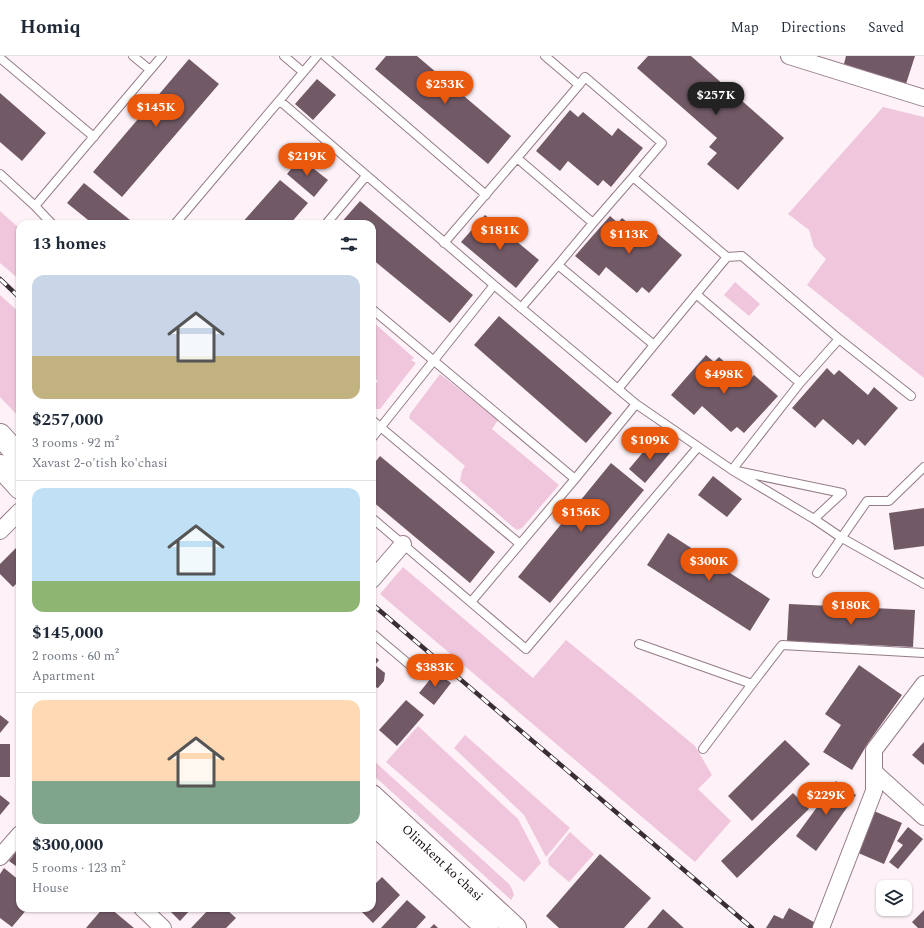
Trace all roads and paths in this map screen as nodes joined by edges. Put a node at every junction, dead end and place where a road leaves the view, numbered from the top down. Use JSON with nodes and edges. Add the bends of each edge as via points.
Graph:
{"nodes":[{"id":1,"x":133,"y":56,"type":"edge"},
{"id":2,"x":162,"y":56,"type":"edge"},
{"id":3,"x":284,"y":56,"type":"edge"},
{"id":4,"x":317,"y":56,"type":"edge"},
{"id":5,"x":325,"y":56,"type":"edge"},
{"id":6,"x":545,"y":56,"type":"edge"},
{"id":7,"x":789,"y":56,"type":"edge"},
{"id":8,"x":0,"y":58,"type":"edge"},
{"id":9,"x":150,"y":70,"type":"junction"},
{"id":10,"x":303,"y":72,"type":"junction"},
{"id":11,"x":579,"y":85,"type":"junction"},
{"id":12,"x":924,"y":98,"type":"edge"},
{"id":13,"x":280,"y":101,"type":"junction"},
{"id":14,"x":94,"y":137,"type":"junction"},
{"id":15,"x":517,"y":158,"type":"junction"},
{"id":16,"x":0,"y":174,"type":"edge"},
{"id":17,"x":366,"y":176,"type":"junction"},
{"id":18,"x":633,"y":177,"type":"junction"},
{"id":19,"x":486,"y":194,"type":"junction"},
{"id":20,"x":35,"y":206,"type":"junction"},
{"id":21,"x":48,"y":220,"type":"edge"},
{"id":22,"x":178,"y":220,"type":"edge"},
{"id":23,"x":329,"y":220,"type":"edge"},
{"id":24,"x":593,"y":223,"type":"junction"},
{"id":25,"x":444,"y":243,"type":"junction"},
{"id":26,"x":727,"y":257,"type":"junction"},
{"id":27,"x":558,"y":265,"type":"junction"},
{"id":28,"x":494,"y":286,"type":"junction"},
{"id":29,"x":696,"y":294,"type":"junction"},
{"id":30,"x":521,"y":308,"type":"junction"},
{"id":31,"x":376,"y":312,"type":"edge"},
{"id":32,"x":839,"y":339,"type":"junction"},
{"id":33,"x":654,"y":345,"type":"junction"},
{"id":34,"x":434,"y":360,"type":"junction"},
{"id":35,"x":800,"y":383,"type":"junction"},
{"id":36,"x":618,"y":389,"type":"junction"},
{"id":37,"x":910,"y":396,"type":"dead end"},
{"id":38,"x":636,"y":404,"type":"junction"},
{"id":39,"x":376,"y":423,"type":"edge"},
{"id":40,"x":381,"y":427,"type":"junction"},
{"id":41,"x":376,"y":433,"type":"edge"},
{"id":42,"x":0,"y":436,"type":"edge"},
{"id":43,"x":698,"y":447,"type":"junction"},
{"id":44,"x":16,"y":452,"type":"edge"},
{"id":45,"x":0,"y":466,"type":"edge"},
{"id":46,"x":924,"y":467,"type":"edge"},
{"id":47,"x":732,"y":470,"type":"junction"},
{"id":48,"x":575,"y":479,"type":"junction"},
{"id":49,"x":16,"y":484,"type":"edge"},
{"id":50,"x":16,"y":515,"type":"edge"},
{"id":51,"x":814,"y":519,"type":"junction"},
{"id":52,"x":376,"y":521,"type":"edge"},
{"id":53,"x":0,"y":531,"type":"edge"},
{"id":54,"x":842,"y":538,"type":"junction"},
{"id":55,"x":403,"y":544,"type":"junction"},
{"id":56,"x":520,"y":544,"type":"junction"},
{"id":57,"x":817,"y":573,"type":"dead end"},
{"id":58,"x":376,"y":575,"type":"edge"},
{"id":59,"x":924,"y":584,"type":"edge"},
{"id":60,"x":471,"y":602,"type":"junction"},
{"id":61,"x":376,"y":636,"type":"edge"},
{"id":62,"x":639,"y":644,"type":"dead end"},
{"id":63,"x":924,"y":653,"type":"edge"},
{"id":64,"x":411,"y":666,"type":"dead end"},
{"id":65,"x":752,"y":684,"type":"junction"},
{"id":66,"x":924,"y":684,"type":"edge"},
{"id":67,"x":703,"y":749,"type":"dead end"},
{"id":68,"x":874,"y":772,"type":"junction"},
{"id":69,"x":376,"y":800,"type":"edge"},
{"id":70,"x":924,"y":817,"type":"edge"},
{"id":71,"x":376,"y":826,"type":"edge"},
{"id":72,"x":16,"y":839,"type":"edge"},
{"id":73,"x":0,"y":857,"type":"edge"},
{"id":74,"x":146,"y":912,"type":"edge"},
{"id":75,"x":163,"y":928,"type":"edge"},
{"id":76,"x":487,"y":928,"type":"edge"},
{"id":77,"x":515,"y":928,"type":"edge"},
{"id":78,"x":821,"y":928,"type":"edge"}],
"edges":[{"from":1,"to":9,"type":"lane"},
{"from":2,"to":9,"type":"lane"},
{"from":3,"to":10,"type":"lane"},
{"from":4,"to":10,"type":"lane"},
{"from":5,"to":19,"type":"lane"},
{"from":6,"to":11,"type":"lane"},
{"from":7,"to":12,"type":"street"},
{"from":8,"to":14,"type":"lane"},
{"from":9,"to":14,"type":"lane"},
{"from":10,"to":13,"type":"lane"},
{"from":11,"to":15,"type":"lane"},
{"from":11,"to":18,"type":"lane","via":[[585,77],[662,143]]},
{"from":13,"to":17,"type":"lane"},
{"from":13,"to":22,"type":"lane"},
{"from":14,"to":20,"type":"lane"},
{"from":15,"to":19,"type":"lane"},
{"from":15,"to":24,"type":"lane"},
{"from":16,"to":20,"type":"lane"},
{"from":17,"to":23,"type":"lane"},
{"from":17,"to":25,"type":"lane"},
{"from":18,"to":24,"type":"lane"},
{"from":18,"to":26,"type":"lane"},
{"from":19,"to":25,"type":"lane"},
{"from":20,"to":21,"type":"lane"},
{"from":24,"to":27,"type":"lane"},
{"from":25,"to":28,"type":"lane"},
{"from":26,"to":29,"type":"lane"},
{"from":26,"to":32,"type":"lane","via":[[742,256]]},
{"from":27,"to":30,"type":"lane"},
{"from":27,"to":33,"type":"lane"},
{"from":28,"to":30,"type":"lane"},
{"from":28,"to":34,"type":"lane"},
{"from":29,"to":33,"type":"lane"},
{"from":29,"to":35,"type":"lane"},
{"from":30,"to":36,"type":"lane"},
{"from":31,"to":34,"type":"lane"},
{"from":32,"to":35,"type":"lane"},
{"from":32,"to":37,"type":"lane"},
{"from":33,"to":36,"type":"lane"},
{"from":34,"to":40,"type":"lane"},
{"from":34,"to":48,"type":"lane"},
{"from":35,"to":47,"type":"lane"},
{"from":36,"to":38,"type":"lane"},
{"from":38,"to":43,"type":"lane"},
{"from":38,"to":48,"type":"lane"},
{"from":39,"to":40,"type":"lane"},
{"from":40,"to":41,"type":"lane"},
{"from":40,"to":56,"type":"lane"},
{"from":42,"to":44,"type":"main road"},
{"from":43,"to":47,"type":"lane"},
{"from":43,"to":60,"type":"lane","via":[[526,649]]},
{"from":45,"to":49,"type":"main road"},
{"from":46,"to":54,"type":"lane","via":[[889,501],[866,501]]},
{"from":47,"to":51,"type":"lane"},
{"from":47,"to":51,"type":"lane","via":[[842,493]]},
{"from":48,"to":56,"type":"lane"},
{"from":50,"to":53,"type":"street"},
{"from":51,"to":54,"type":"lane"},
{"from":52,"to":55,"type":"lane"},
{"from":54,"to":57,"type":"lane"},
{"from":54,"to":59,"type":"lane"},
{"from":55,"to":58,"type":"street"},
{"from":55,"to":60,"type":"lane"},
{"from":56,"to":60,"type":"lane"},
{"from":61,"to":64,"type":"lane"},
{"from":62,"to":65,"type":"lane"},
{"from":63,"to":65,"type":"lane","via":[[782,645]]},
{"from":65,"to":67,"type":"lane"},
{"from":66,"to":68,"type":"street","via":[[874,750]]},
{"from":68,"to":70,"type":"street"},
{"from":68,"to":78,"type":"street","via":[[874,791]]},
{"from":69,"to":77,"type":"main road","name":"Olimkent ko'chasi"},
{"from":71,"to":76,"type":"main road","name":"Olimkent ko'chasi"},
{"from":72,"to":73,"type":"street"},
{"from":74,"to":75,"type":"street"}]}
